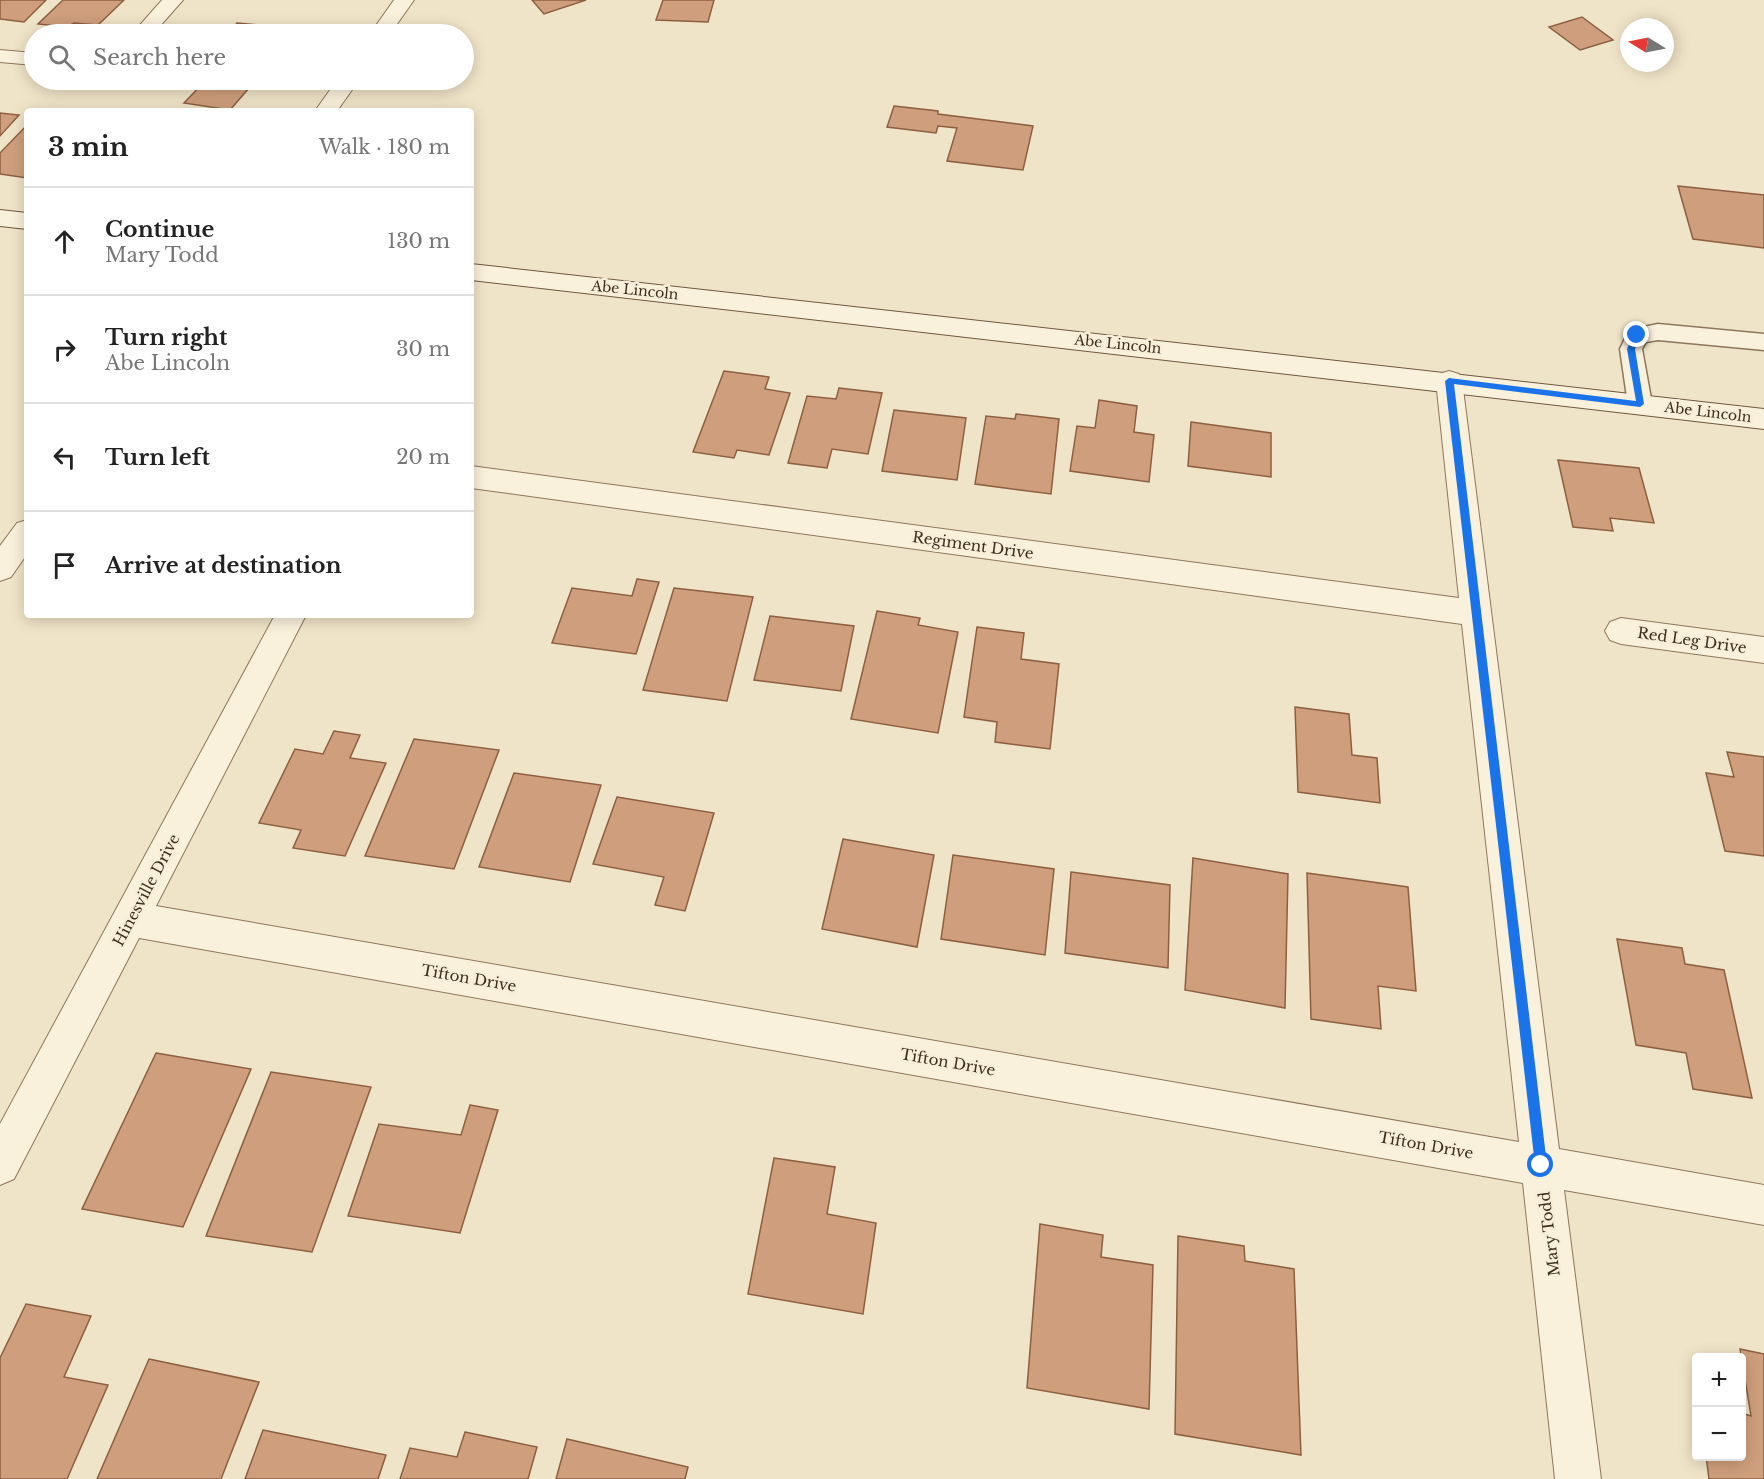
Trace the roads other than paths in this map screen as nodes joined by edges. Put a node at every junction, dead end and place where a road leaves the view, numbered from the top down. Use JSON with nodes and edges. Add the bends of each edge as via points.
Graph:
{"nodes":[{"id":1,"x":173,"y":0,"type":"edge"},
{"id":2,"x":404,"y":0,"type":"edge"},
{"id":3,"x":151,"y":24,"type":"edge"},
{"id":4,"x":387,"y":24,"type":"edge"},
{"id":5,"x":0,"y":56,"type":"edge"},
{"id":6,"x":24,"y":58,"type":"edge"},
{"id":7,"x":341,"y":90,"type":"edge"},
{"id":8,"x":328,"y":108,"type":"edge"},
{"id":9,"x":0,"y":218,"type":"edge"},
{"id":10,"x":24,"y":221,"type":"edge"},
{"id":11,"x":474,"y":272,"type":"edge"},
{"id":12,"x":1764,"y":342,"type":"edge"},
{"id":13,"x":1449,"y":381,"type":"junction"},
{"id":14,"x":1640,"y":404,"type":"junction"},
{"id":15,"x":1764,"y":419,"type":"edge"},
{"id":16,"x":474,"y":477,"type":"edge"},
{"id":17,"x":24,"y":535,"type":"edge"},
{"id":18,"x":0,"y":569,"type":"edge"},
{"id":19,"x":1476,"y":613,"type":"junction"},
{"id":20,"x":289,"y":618,"type":"edge"},
{"id":21,"x":1621,"y":631,"type":"dead end"},
{"id":22,"x":1764,"y":650,"type":"edge"},
{"id":23,"x":131,"y":919,"type":"junction"},
{"id":24,"x":1541,"y":1165,"type":"junction"},
{"id":25,"x":0,"y":1166,"type":"edge"},
{"id":26,"x":1764,"y":1205,"type":"edge"},
{"id":27,"x":1578,"y":1479,"type":"edge"}],
"edges":[{"from":1,"to":3,"type":"street"},
{"from":2,"to":4,"type":"street"},
{"from":5,"to":6,"type":"street"},
{"from":7,"to":8,"type":"street"},
{"from":9,"to":10,"type":"street"},
{"from":11,"to":13,"type":"street","name":"Abe Lincoln"},
{"from":12,"to":14,"type":"lane","via":[[1658,332],[1637,335],[1631,349]]},
{"from":13,"to":14,"type":"street","name":"Abe Lincoln"},
{"from":13,"to":19,"type":"street","name":"Mary Todd"},
{"from":14,"to":15,"type":"street","name":"Abe Lincoln"},
{"from":16,"to":19,"type":"street","name":"Regiment Drive"},
{"from":17,"to":18,"type":"street"},
{"from":19,"to":24,"type":"street","name":"Mary Todd"},
{"from":20,"to":23,"type":"street","name":"Hinesville Drive"},
{"from":21,"to":22,"type":"street","name":"Red Leg Drive"},
{"from":23,"to":24,"type":"street","name":"Tifton Drive"},
{"from":23,"to":25,"type":"street","name":"Hinesville Drive"},
{"from":24,"to":26,"type":"street","name":"Tifton Drive"},
{"from":24,"to":27,"type":"street","name":"Mary Todd"}]}
